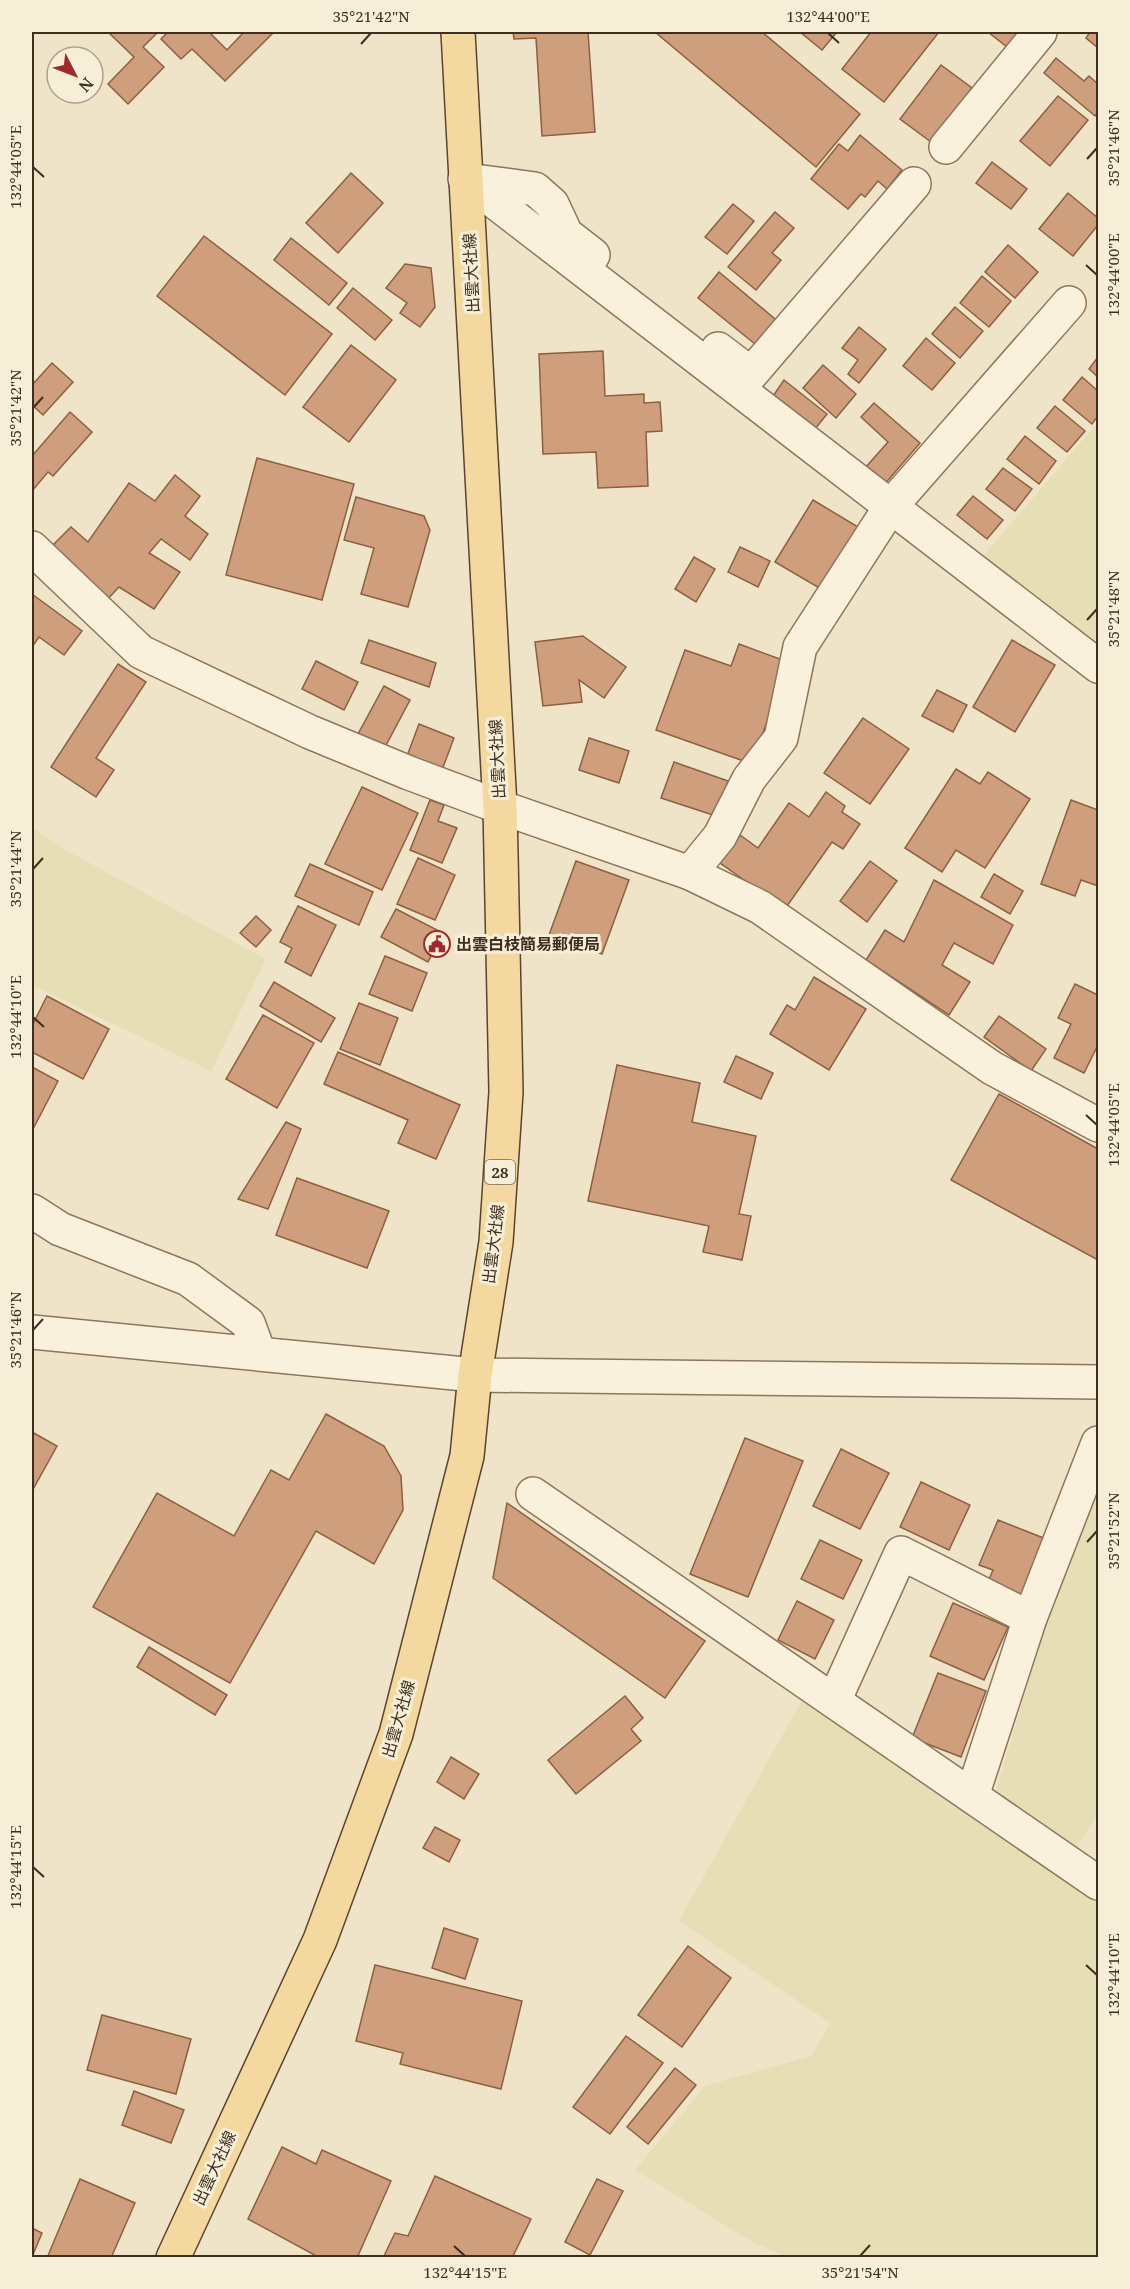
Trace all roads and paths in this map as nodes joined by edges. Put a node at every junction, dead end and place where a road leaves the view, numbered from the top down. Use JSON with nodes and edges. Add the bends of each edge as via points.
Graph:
{"nodes":[{"id":1,"x":458,"y":32,"type":"edge"},
{"id":2,"x":1040,"y":32,"type":"edge"},
{"id":3,"x":946,"y":147,"type":"dead end"},
{"id":4,"x":465,"y":179,"type":"junction"},
{"id":5,"x":914,"y":184,"type":"dead end"},
{"id":6,"x":1069,"y":303,"type":"dead end"},
{"id":7,"x":891,"y":506,"type":"junction"},
{"id":8,"x":32,"y":548,"type":"edge"},
{"id":9,"x":1098,"y":666,"type":"edge"},
{"id":10,"x":500,"y":807,"type":"junction"},
{"id":11,"x":690,"y":873,"type":"junction"},
{"id":12,"x":1098,"y":1125,"type":"edge"},
{"id":13,"x":32,"y":1211,"type":"edge"},
{"id":14,"x":32,"y":1332,"type":"edge"},
{"id":15,"x":259,"y":1353,"type":"junction"},
{"id":16,"x":475,"y":1375,"type":"junction"},
{"id":17,"x":1098,"y":1382,"type":"edge"},
{"id":18,"x":1098,"y":1443,"type":"edge"},
{"id":19,"x":532,"y":1494,"type":"dead end"},
{"id":20,"x":1030,"y":1618,"type":"junction"},
{"id":21,"x":834,"y":1701,"type":"junction"},
{"id":22,"x":972,"y":1796,"type":"junction"},
{"id":23,"x":1098,"y":1882,"type":"edge"},
{"id":24,"x":173,"y":2258,"type":"edge"}],
"edges":[{"from":1,"to":4,"type":"main road","name":"出雲大社線","number":"28"},
{"from":2,"to":3,"type":"street"},
{"from":4,"to":5,"type":"street","via":[[535,189],[552,204],[566,234],[751,374]]},
{"from":4,"to":7,"type":"street"},
{"from":4,"to":10,"type":"main road","name":"出雲大社線","number":"28"},
{"from":6,"to":7,"type":"street"},
{"from":7,"to":9,"type":"street"},
{"from":7,"to":11,"type":"street","via":[[800,647],[781,738],[749,780],[720,836]]},
{"from":8,"to":10,"type":"street","via":[[141,652],[310,732]]},
{"from":10,"to":11,"type":"street"},
{"from":10,"to":16,"type":"main road","name":"出雲大社線","number":"28","via":[[506,1092],[496,1242]]},
{"from":11,"to":12,"type":"street","via":[[760,907],[992,1068]]},
{"from":13,"to":15,"type":"street","via":[[60,1229],[188,1279],[248,1323]]},
{"from":14,"to":15,"type":"street"},
{"from":15,"to":16,"type":"street"},
{"from":16,"to":17,"type":"street"},
{"from":16,"to":24,"type":"main road","name":"出雲大社線","number":"28","via":[[467,1456],[396,1734],[320,1940]]},
{"from":18,"to":20,"type":"street"},
{"from":19,"to":21,"type":"street"},
{"from":20,"to":21,"type":"street","via":[[901,1553]]},
{"from":20,"to":22,"type":"street"},
{"from":21,"to":22,"type":"street"},
{"from":22,"to":23,"type":"street"}]}
